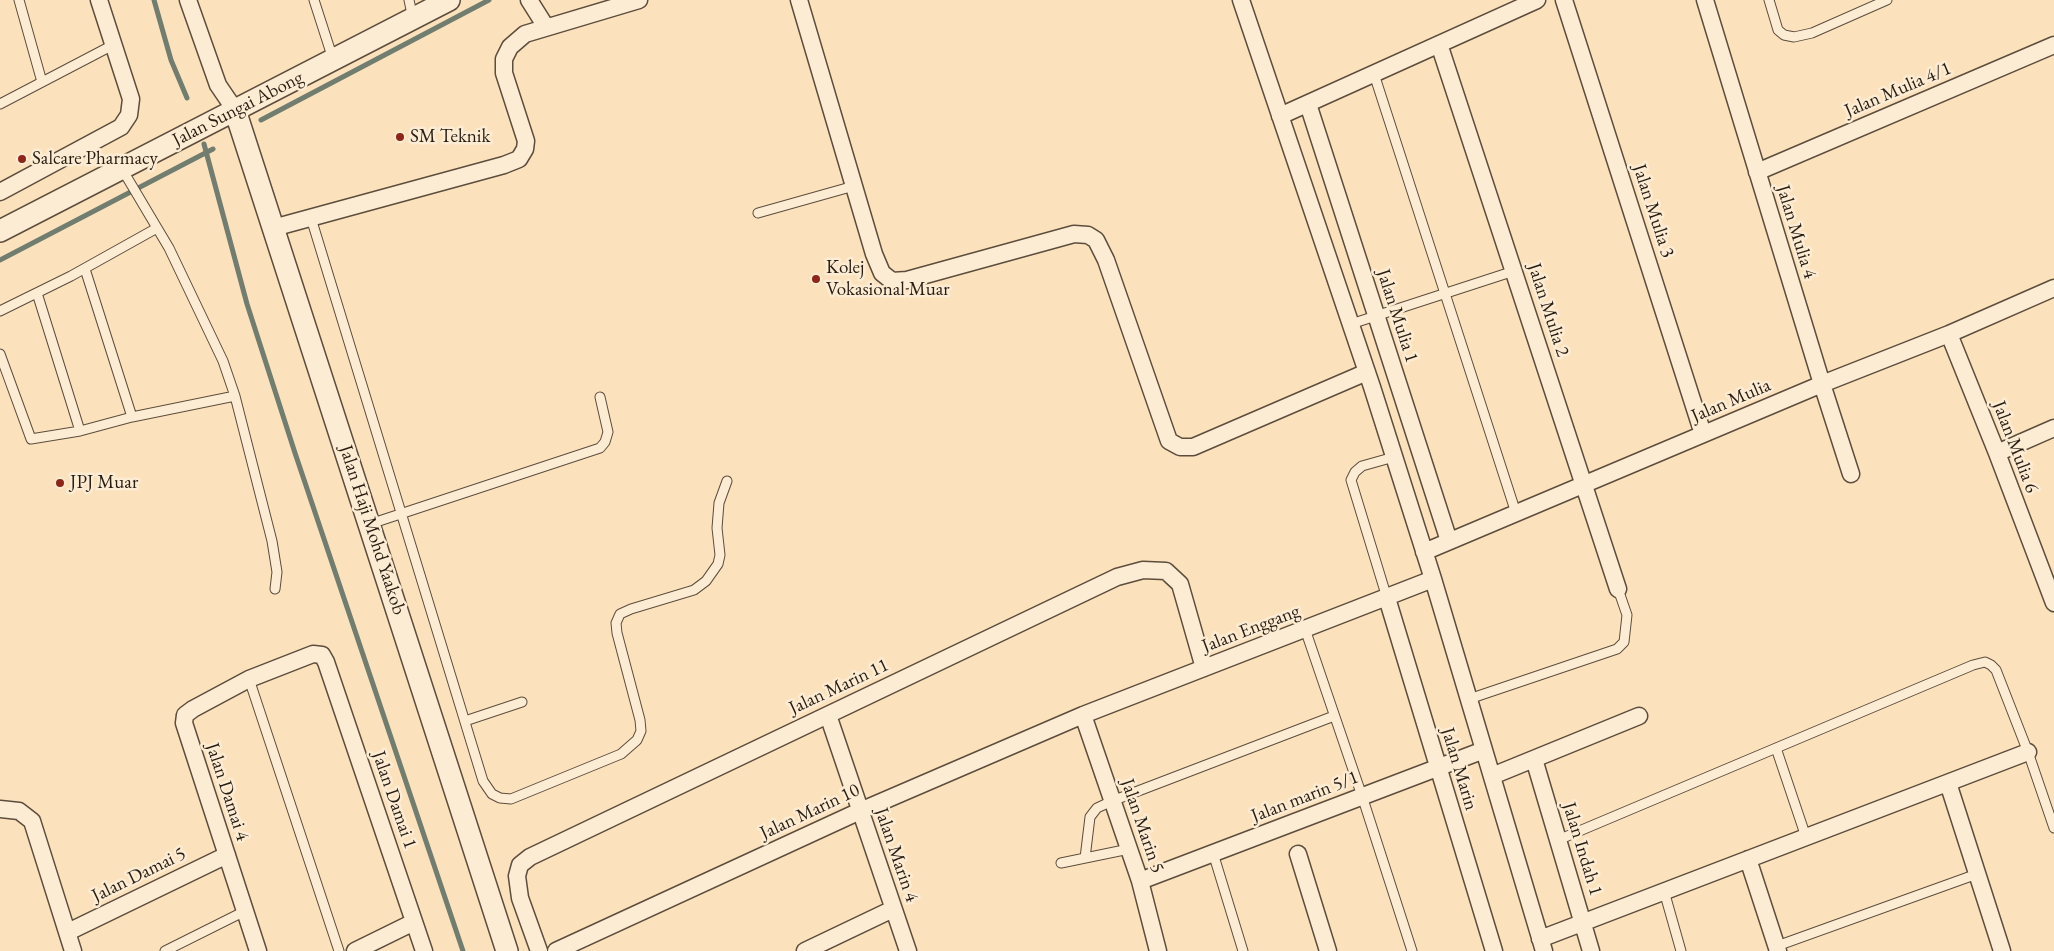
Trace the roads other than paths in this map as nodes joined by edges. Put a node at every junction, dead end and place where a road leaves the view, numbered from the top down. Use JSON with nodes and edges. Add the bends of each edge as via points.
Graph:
{"nodes":[{"id":1,"x":19,"y":0,"type":"edge"},
{"id":2,"x":99,"y":0,"type":"edge"},
{"id":3,"x":188,"y":0,"type":"edge"},
{"id":4,"x":314,"y":0,"type":"edge"},
{"id":5,"x":449,"y":0,"type":"edge"},
{"id":6,"x":529,"y":0,"type":"edge"},
{"id":7,"x":639,"y":0,"type":"edge"},
{"id":8,"x":799,"y":0,"type":"edge"},
{"id":9,"x":1241,"y":0,"type":"edge"},
{"id":10,"x":1536,"y":0,"type":"edge"},
{"id":11,"x":1564,"y":0,"type":"edge"},
{"id":12,"x":1704,"y":0,"type":"edge"},
{"id":13,"x":1769,"y":0,"type":"edge"},
{"id":14,"x":1887,"y":0,"type":"edge"},
{"id":15,"x":411,"y":9,"type":"edge"},
{"id":16,"x":546,"y":28,"type":"junction"},
{"id":17,"x":113,"y":44,"type":"junction"},
{"id":18,"x":1439,"y":44,"type":"junction"},
{"id":19,"x":2054,"y":45,"type":"edge"},
{"id":20,"x":333,"y":59,"type":"junction"},
{"id":21,"x":1374,"y":74,"type":"junction"},
{"id":22,"x":42,"y":82,"type":"junction"},
{"id":23,"x":0,"y":104,"type":"edge"},
{"id":24,"x":1308,"y":104,"type":"junction"},
{"id":25,"x":235,"y":110,"type":"junction"},
{"id":26,"x":1280,"y":116,"type":"junction"},
{"id":27,"x":1757,"y":172,"type":"junction"},
{"id":28,"x":125,"y":175,"type":"junction"},
{"id":29,"x":854,"y":186,"type":"junction"},
{"id":30,"x":0,"y":190,"type":"edge"},
{"id":31,"x":758,"y":213,"type":"dead end"},
{"id":32,"x":312,"y":218,"type":"junction"},
{"id":33,"x":157,"y":228,"type":"junction"},
{"id":34,"x":273,"y":228,"type":"junction"},
{"id":35,"x":0,"y":231,"type":"edge"},
{"id":36,"x":85,"y":269,"type":"junction"},
{"id":37,"x":1514,"y":271,"type":"junction"},
{"id":38,"x":2054,"y":288,"type":"edge"},
{"id":39,"x":37,"y":293,"type":"junction"},
{"id":40,"x":1444,"y":293,"type":"junction"},
{"id":41,"x":0,"y":311,"type":"edge"},
{"id":42,"x":1376,"y":315,"type":"junction"},
{"id":43,"x":1351,"y":324,"type":"junction"},
{"id":44,"x":1949,"y":334,"type":"junction"},
{"id":45,"x":0,"y":354,"type":"edge"},
{"id":46,"x":1367,"y":372,"type":"junction"},
{"id":47,"x":1822,"y":384,"type":"junction"},
{"id":48,"x":235,"y":396,"type":"junction"},
{"id":49,"x":600,"y":397,"type":"dead end"},
{"id":50,"x":132,"y":417,"type":"junction"},
{"id":51,"x":2054,"y":428,"type":"edge"},
{"id":52,"x":80,"y":431,"type":"junction"},
{"id":53,"x":1703,"y":434,"type":"junction"},
{"id":54,"x":1997,"y":452,"type":"junction"},
{"id":55,"x":1394,"y":457,"type":"junction"},
{"id":56,"x":1851,"y":474,"type":"dead end"},
{"id":57,"x":727,"y":481,"type":"dead end"},
{"id":58,"x":1584,"y":484,"type":"junction"},
{"id":59,"x":402,"y":513,"type":"junction"},
{"id":60,"x":1516,"y":513,"type":"junction"},
{"id":61,"x":370,"y":524,"type":"junction"},
{"id":62,"x":1448,"y":541,"type":"junction"},
{"id":63,"x":1424,"y":552,"type":"junction"},
{"id":64,"x":1433,"y":579,"type":"junction"},
{"id":65,"x":275,"y":589,"type":"dead end"},
{"id":66,"x":1618,"y":589,"type":"joint"},
{"id":67,"x":1387,"y":598,"type":"junction"},
{"id":68,"x":2054,"y":603,"type":"edge"},
{"id":69,"x":1305,"y":629,"type":"junction"},
{"id":70,"x":1204,"y":668,"type":"junction"},
{"id":71,"x":248,"y":679,"type":"junction"},
{"id":72,"x":1469,"y":699,"type":"junction"},
{"id":73,"x":522,"y":702,"type":"dead end"},
{"id":74,"x":828,"y":715,"type":"junction"},
{"id":75,"x":1083,"y":715,"type":"junction"},
{"id":76,"x":1334,"y":716,"type":"junction"},
{"id":77,"x":1639,"y":716,"type":"dead end"},
{"id":78,"x":465,"y":721,"type":"junction"},
{"id":79,"x":1776,"y":748,"type":"junction"},
{"id":80,"x":1484,"y":750,"type":"junction"},
{"id":81,"x":2028,"y":752,"type":"junction"},
{"id":82,"x":1534,"y":759,"type":"junction"},
{"id":83,"x":1438,"y":767,"type":"junction"},
{"id":84,"x":1492,"y":776,"type":"junction"},
{"id":85,"x":1948,"y":783,"type":"junction"},
{"id":86,"x":1362,"y":796,"type":"junction"},
{"id":87,"x":1112,"y":801,"type":"junction"},
{"id":88,"x":0,"y":809,"type":"edge"},
{"id":89,"x":860,"y":811,"type":"junction"},
{"id":90,"x":2054,"y":828,"type":"edge"},
{"id":91,"x":1806,"y":837,"type":"junction"},
{"id":92,"x":1558,"y":840,"type":"junction"},
{"id":93,"x":1129,"y":849,"type":"junction"},
{"id":94,"x":1213,"y":853,"type":"junction"},
{"id":95,"x":1298,"y":854,"type":"dead end"},
{"id":96,"x":227,"y":856,"type":"junction"},
{"id":97,"x":1085,"y":858,"type":"junction"},
{"id":98,"x":1748,"y":860,"type":"junction"},
{"id":99,"x":1061,"y":863,"type":"dead end"},
{"id":100,"x":1977,"y":874,"type":"junction"},
{"id":101,"x":1140,"y":881,"type":"junction"},
{"id":102,"x":1664,"y":891,"type":"junction"},
{"id":103,"x":893,"y":909,"type":"junction"},
{"id":104,"x":245,"y":911,"type":"junction"},
{"id":105,"x":414,"y":922,"type":"junction"},
{"id":106,"x":1583,"y":923,"type":"junction"},
{"id":107,"x":68,"y":932,"type":"junction"},
{"id":108,"x":1542,"y":945,"type":"edge"},
{"id":109,"x":1777,"y":949,"type":"edge"},
{"id":110,"x":73,"y":951,"type":"edge"},
{"id":111,"x":165,"y":951,"type":"edge"},
{"id":112,"x":258,"y":951,"type":"edge"},
{"id":113,"x":339,"y":951,"type":"edge"},
{"id":114,"x":355,"y":951,"type":"edge"},
{"id":115,"x":424,"y":951,"type":"edge"},
{"id":116,"x":507,"y":951,"type":"edge"},
{"id":117,"x":539,"y":951,"type":"edge"},
{"id":118,"x":556,"y":951,"type":"edge"},
{"id":119,"x":805,"y":951,"type":"edge"},
{"id":120,"x":908,"y":951,"type":"edge"},
{"id":121,"x":1158,"y":951,"type":"edge"},
{"id":122,"x":1243,"y":951,"type":"edge"},
{"id":123,"x":1328,"y":951,"type":"edge"},
{"id":124,"x":1412,"y":951,"type":"edge"},
{"id":125,"x":1494,"y":951,"type":"edge"},
{"id":126,"x":1591,"y":951,"type":"edge"},
{"id":127,"x":1681,"y":951,"type":"edge"},
{"id":128,"x":2002,"y":951,"type":"edge"}],
"edges":[{"from":1,"to":22,"type":"lane"},
{"from":2,"to":17,"type":"street"},
{"from":3,"to":25,"type":"street","via":[[218,85]]},
{"from":4,"to":20,"type":"lane"},
{"from":5,"to":15,"type":"street","name":"Jalan Sungai Abong"},
{"from":6,"to":16,"type":"street"},
{"from":7,"to":16,"type":"street"},
{"from":8,"to":29,"type":"street"},
{"from":9,"to":26,"type":"street"},
{"from":10,"to":18,"type":"street"},
{"from":11,"to":53,"type":"street","name":"Jalan Mulia 3"},
{"from":12,"to":27,"type":"street","name":"Jalan Mulia 4"},
{"from":13,"to":14,"type":"lane","via":[[1778,30],[1794,37],[1812,33]]},
{"from":15,"to":20,"type":"street","name":"Jalan Sungai Abong"},
{"from":16,"to":32,"type":"street","via":[[525,34],[510,46],[504,59],[504,73],[526,141],[519,159]]},
{"from":17,"to":22,"type":"lane"},
{"from":17,"to":30,"type":"street","via":[[131,100],[129,115],[121,127]]},
{"from":18,"to":21,"type":"street"},
{"from":18,"to":37,"type":"street","name":"Jalan Mulia 2"},
{"from":19,"to":27,"type":"street","name":"Jalan Mulia 4/1"},
{"from":20,"to":25,"type":"street","name":"Jalan Sungai Abong"},
{"from":21,"to":24,"type":"street"},
{"from":21,"to":40,"type":"lane"},
{"from":22,"to":23,"type":"lane"},
{"from":24,"to":26,"type":"street"},
{"from":24,"to":42,"type":"street","name":"Jalan Mulia 1"},
{"from":25,"to":28,"type":"street","name":"Jalan Sungai Abong"},
{"from":25,"to":34,"type":"street","name":"Jalan Haji Mohd Yaakob"},
{"from":26,"to":43,"type":"street"},
{"from":27,"to":47,"type":"street","name":"Jalan Mulia 4"},
{"from":28,"to":33,"type":"lane"},
{"from":28,"to":35,"type":"street","name":"Jalan Sungai Abong"},
{"from":29,"to":31,"type":"lane"},
{"from":29,"to":46,"type":"street","via":[[874,254],[882,273],[892,281],[907,280],[1074,234],[1096,240],[1106,260],[1169,441],[1180,447],[1193,446]]},
{"from":32,"to":34,"type":"street"},
{"from":32,"to":59,"type":"lane"},
{"from":33,"to":36,"type":"lane"},
{"from":33,"to":48,"type":"lane","via":[[223,362]]},
{"from":34,"to":61,"type":"street","name":"Jalan Haji Mohd Yaakob"},
{"from":36,"to":39,"type":"lane"},
{"from":36,"to":50,"type":"lane"},
{"from":37,"to":40,"type":"lane"},
{"from":37,"to":58,"type":"street","name":"Jalan Mulia 2"},
{"from":38,"to":44,"type":"street","name":"Jalan Mulia"},
{"from":39,"to":41,"type":"lane"},
{"from":39,"to":52,"type":"lane"},
{"from":40,"to":42,"type":"lane"},
{"from":40,"to":60,"type":"lane"},
{"from":42,"to":43,"type":"lane"},
{"from":42,"to":62,"type":"street","name":"Jalan Mulia 1"},
{"from":43,"to":46,"type":"street"},
{"from":44,"to":47,"type":"street","name":"Jalan Mulia"},
{"from":44,"to":54,"type":"street","name":"Jalan Mulia 6"},
{"from":45,"to":52,"type":"lane","via":[[31,439]]},
{"from":46,"to":55,"type":"street"},
{"from":47,"to":53,"type":"street","name":"Jalan Mulia"},
{"from":47,"to":56,"type":"street","name":"Jalan Mulia 4"},
{"from":48,"to":50,"type":"lane"},
{"from":48,"to":65,"type":"lane","via":[[272,541]]},
{"from":49,"to":59,"type":"lane","via":[[608,432],[600,448]]},
{"from":50,"to":52,"type":"lane"},
{"from":51,"to":54,"type":"street"},
{"from":53,"to":58,"type":"street","name":"Jalan Mulia"},
{"from":54,"to":68,"type":"street","name":"Jalan Mulia 6"},
{"from":55,"to":63,"type":"street"},
{"from":55,"to":67,"type":"lane","via":[[1362,466],[1351,480]]},
{"from":57,"to":78,"type":"lane","via":[[718,512],[720,555],[718,564],[706,581],[694,590],[620,614],[616,623],[640,720],[641,731],[631,747],[511,799],[500,798],[492,794],[483,781]]},
{"from":58,"to":60,"type":"street","name":"Jalan Mulia"},
{"from":58,"to":66,"type":"street","name":"Jalan Mulia 2"},
{"from":59,"to":61,"type":"lane"},
{"from":59,"to":78,"type":"lane"},
{"from":60,"to":62,"type":"street","name":"Jalan Mulia"},
{"from":61,"to":116,"type":"street","name":"Jalan Haji Mohd Yaakob"},
{"from":62,"to":63,"type":"street","name":"Jalan Mulia"},
{"from":63,"to":64,"type":"street"},
{"from":64,"to":67,"type":"street","name":"Jalan Enggang"},
{"from":64,"to":72,"type":"street"},
{"from":66,"to":72,"type":"lane","via":[[1626,615],[1624,642],[1617,649]]},
{"from":67,"to":69,"type":"street","name":"Jalan Enggang"},
{"from":67,"to":83,"type":"street","name":"Jalan Marin"},
{"from":69,"to":70,"type":"street","name":"Jalan Enggang"},
{"from":69,"to":76,"type":"lane"},
{"from":70,"to":74,"type":"street","name":"Jalan Marin 11","via":[[1180,584],[1166,571],[1143,570],[1117,577]]},
{"from":70,"to":75,"type":"street","name":"Jalan Enggang"},
{"from":71,"to":96,"type":"street","name":"Jalan Damai 4","via":[[193,709],[185,716],[184,723]]},
{"from":71,"to":105,"type":"street","name":"Jalan Damai 1","via":[[313,654],[322,655]]},
{"from":71,"to":113,"type":"lane"},
{"from":72,"to":80,"type":"street"},
{"from":73,"to":78,"type":"lane"},
{"from":74,"to":89,"type":"street","name":"Jalan Marin 4"},
{"from":74,"to":117,"type":"street","name":"Jalan Marin 11","via":[[520,865],[517,876],[520,898]]},
{"from":75,"to":87,"type":"street","name":"Jalan Marin 5"},
{"from":75,"to":89,"type":"street","name":"Jalan Marin 10"},
{"from":76,"to":86,"type":"lane"},
{"from":76,"to":87,"type":"lane"},
{"from":77,"to":82,"type":"street"},
{"from":79,"to":81,"type":"lane","via":[[1973,664],[1985,662],[1996,670]]},
{"from":79,"to":91,"type":"lane"},
{"from":79,"to":92,"type":"lane"},
{"from":80,"to":83,"type":"street","name":"Jalan marin 5/1"},
{"from":80,"to":84,"type":"street"},
{"from":81,"to":85,"type":"street"},
{"from":81,"to":90,"type":"lane"},
{"from":82,"to":84,"type":"street"},
{"from":82,"to":92,"type":"street","name":"Jalan Indah 1"},
{"from":83,"to":86,"type":"street","name":"Jalan marin 5/1"},
{"from":83,"to":125,"type":"street","name":"Jalan Marin"},
{"from":84,"to":108,"type":"street"},
{"from":85,"to":91,"type":"street"},
{"from":85,"to":100,"type":"street"},
{"from":86,"to":94,"type":"street","name":"Jalan marin 5/1"},
{"from":86,"to":124,"type":"lane"},
{"from":87,"to":93,"type":"street","name":"Jalan Marin 5"},
{"from":87,"to":97,"type":"lane","via":[[1097,808],[1090,817]]},
{"from":88,"to":107,"type":"street","via":[[19,811],[32,821]]},
{"from":89,"to":103,"type":"street","name":"Jalan Marin 4"},
{"from":89,"to":118,"type":"street","name":"Jalan Marin 10"},
{"from":91,"to":98,"type":"street"},
{"from":92,"to":106,"type":"street","name":"Jalan Indah 1"},
{"from":93,"to":97,"type":"lane"},
{"from":93,"to":101,"type":"street","name":"Jalan Marin 5"},
{"from":94,"to":101,"type":"street","name":"Jalan marin 5/1"},
{"from":94,"to":122,"type":"lane"},
{"from":95,"to":123,"type":"street"},
{"from":96,"to":104,"type":"street","name":"Jalan Damai 4"},
{"from":96,"to":107,"type":"street","name":"Jalan Damai 5"},
{"from":97,"to":99,"type":"lane"},
{"from":98,"to":102,"type":"street"},
{"from":98,"to":109,"type":"street"},
{"from":100,"to":109,"type":"lane"},
{"from":100,"to":128,"type":"street"},
{"from":101,"to":121,"type":"street","name":"Jalan Marin 5"},
{"from":102,"to":106,"type":"street"},
{"from":102,"to":127,"type":"lane"},
{"from":103,"to":119,"type":"street"},
{"from":103,"to":120,"type":"street","name":"Jalan Marin 4"},
{"from":104,"to":111,"type":"lane"},
{"from":104,"to":112,"type":"street","name":"Jalan Damai 4"},
{"from":105,"to":114,"type":"street"},
{"from":105,"to":115,"type":"street","name":"Jalan Damai 1"},
{"from":106,"to":108,"type":"street"},
{"from":106,"to":126,"type":"street","name":"Jalan Indah 1"},
{"from":107,"to":110,"type":"street"}]}
